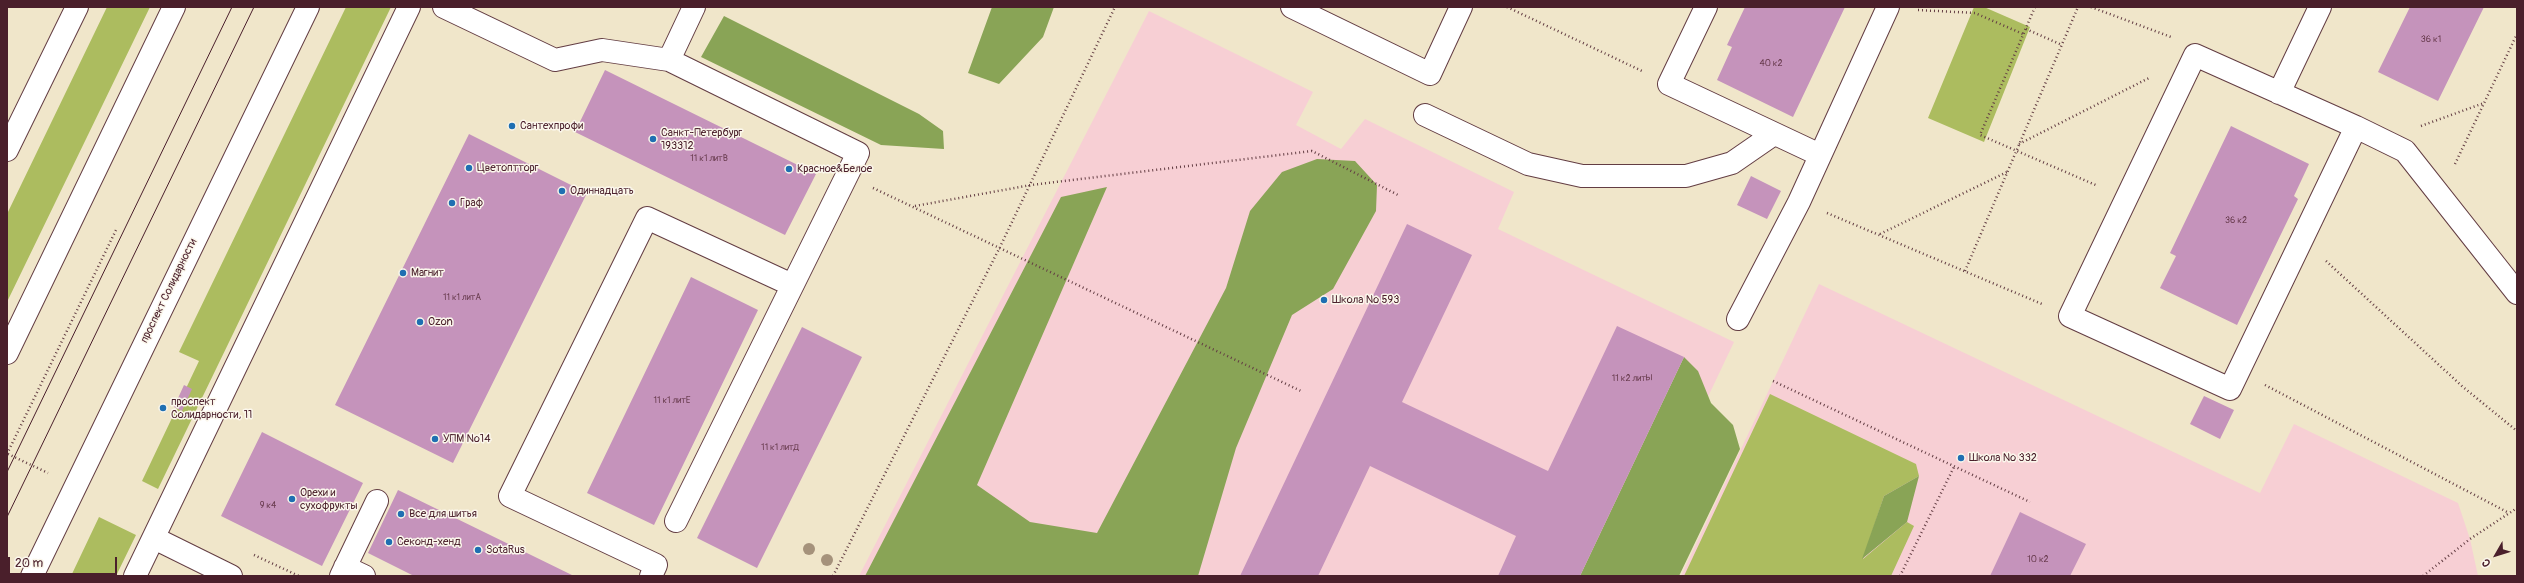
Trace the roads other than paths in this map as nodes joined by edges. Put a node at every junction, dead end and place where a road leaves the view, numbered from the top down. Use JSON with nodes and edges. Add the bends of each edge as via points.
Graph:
{"nodes":[{"id":1,"x":77,"y":7,"type":"edge"},
{"id":2,"x":174,"y":7,"type":"edge"},
{"id":3,"x":308,"y":7,"type":"edge"},
{"id":4,"x":409,"y":7,"type":"edge"},
{"id":5,"x":444,"y":7,"type":"edge"},
{"id":6,"x":694,"y":7,"type":"edge"},
{"id":7,"x":1292,"y":7,"type":"edge"},
{"id":8,"x":1461,"y":7,"type":"edge"},
{"id":9,"x":1706,"y":7,"type":"edge"},
{"id":10,"x":2320,"y":7,"type":"edge"},
{"id":11,"x":1888,"y":8,"type":"edge"},
{"id":12,"x":669,"y":60,"type":"junction"},
{"id":13,"x":2279,"y":93,"type":"junction"},
{"id":14,"x":1425,"y":115,"type":"dead end"},
{"id":15,"x":2356,"y":127,"type":"junction"},
{"id":16,"x":1774,"y":134,"type":"junction"},
{"id":17,"x":7,"y":150,"type":"edge"},
{"id":18,"x":1820,"y":155,"type":"junction"},
{"id":19,"x":792,"y":285,"type":"junction"},
{"id":20,"x":2517,"y":293,"type":"edge"},
{"id":21,"x":1738,"y":319,"type":"dead end"},
{"id":22,"x":7,"y":353,"type":"edge"},
{"id":23,"x":377,"y":501,"type":"dead end"},
{"id":24,"x":676,"y":521,"type":"dead end"},
{"id":25,"x":154,"y":538,"type":"junction"},
{"id":26,"x":350,"y":573,"type":"edge"},
{"id":27,"x":32,"y":576,"type":"edge"},
{"id":28,"x":135,"y":576,"type":"edge"},
{"id":29,"x":231,"y":576,"type":"edge"},
{"id":30,"x":651,"y":576,"type":"edge"}],
"edges":[{"from":1,"to":17,"type":"main road"},
{"from":2,"to":22,"type":"main road"},
{"from":3,"to":27,"type":"main road","name":"проспект Солидарности"},
{"from":4,"to":25,"type":"main road"},
{"from":5,"to":12,"type":"main road","via":[[555,60],[602,50]]},
{"from":6,"to":12,"type":"main road"},
{"from":7,"to":8,"type":"main road","via":[[1430,74]]},
{"from":9,"to":16,"type":"main road","via":[[1670,84]]},
{"from":10,"to":13,"type":"main road"},
{"from":11,"to":18,"type":"main road"},
{"from":12,"to":19,"type":"main road","via":[[858,153]]},
{"from":13,"to":15,"type":"main road"},
{"from":13,"to":15,"type":"main road","via":[[2196,55],[2070,316],[2230,389]]},
{"from":14,"to":16,"type":"main road","via":[[1528,164],[1582,176],[1686,176],[1732,163]]},
{"from":15,"to":20,"type":"main road","via":[[2405,151]]},
{"from":16,"to":18,"type":"main road"},
{"from":18,"to":21,"type":"main road","via":[[1799,202]]},
{"from":19,"to":24,"type":"main road"},
{"from":19,"to":30,"type":"main road","via":[[647,218],[510,496],[656,565]]},
{"from":23,"to":26,"type":"main road"},
{"from":25,"to":28,"type":"main road"},
{"from":25,"to":29,"type":"main road"}]}
